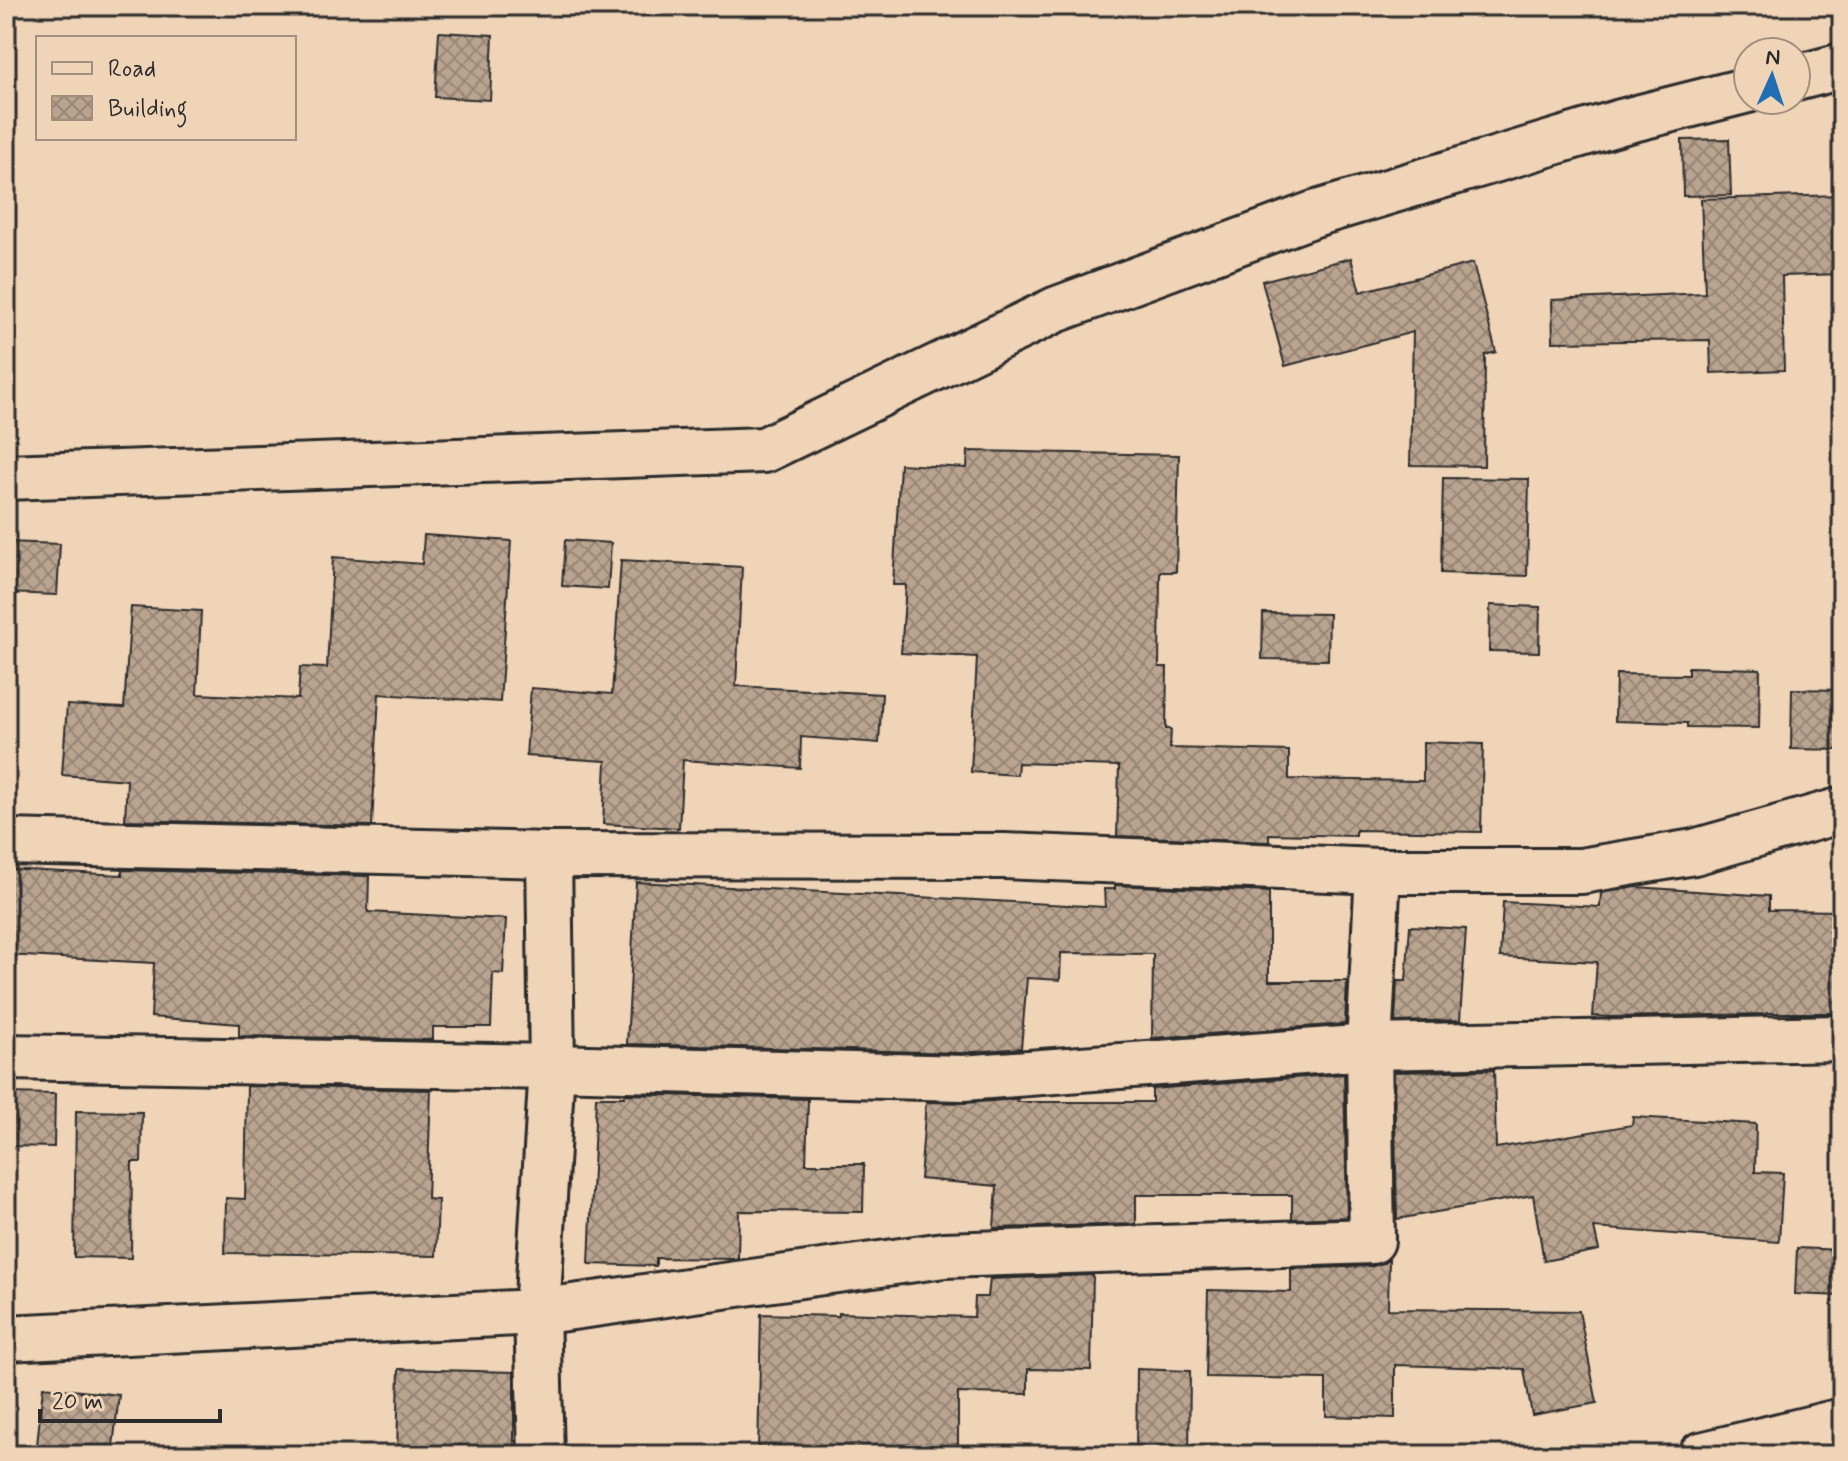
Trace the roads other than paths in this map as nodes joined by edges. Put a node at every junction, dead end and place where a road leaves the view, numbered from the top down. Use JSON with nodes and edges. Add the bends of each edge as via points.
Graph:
{"nodes":[{"id":1,"x":1842,"y":66,"type":"edge"},
{"id":2,"x":1812,"y":74,"type":"edge"},
{"id":3,"x":1732,"y":94,"type":"edge"},
{"id":4,"x":6,"y":477,"type":"edge"},
{"id":5,"x":1842,"y":810,"type":"edge"},
{"id":6,"x":6,"y":842,"type":"edge"},
{"id":7,"x":549,"y":855,"type":"junction"},
{"id":8,"x":1378,"y":871,"type":"junction"},
{"id":9,"x":1842,"y":1038,"type":"edge"},
{"id":10,"x":1369,"y":1047,"type":"junction"},
{"id":11,"x":6,"y":1057,"type":"edge"},
{"id":12,"x":552,"y":1067,"type":"junction"},
{"id":13,"x":537,"y":1312,"type":"junction"},
{"id":14,"x":6,"y":1338,"type":"edge"},
{"id":15,"x":1842,"y":1421,"type":"edge"},
{"id":16,"x":541,"y":1455,"type":"edge"},
{"id":17,"x":1701,"y":1455,"type":"edge"}],
"edges":[{"from":1,"to":2,"type":"street"},
{"from":3,"to":4,"type":"street","via":[[1314,214],[1055,310],[764,450]]},
{"from":5,"to":8,"type":"street","via":[[1694,852],[1581,871]]},
{"from":6,"to":7,"type":"street"},
{"from":7,"to":8,"type":"street","via":[[1004,856]]},
{"from":7,"to":12,"type":"street"},
{"from":8,"to":10,"type":"street"},
{"from":9,"to":10,"type":"street"},
{"from":10,"to":12,"type":"street","via":[[963,1078]]},
{"from":10,"to":13,"type":"street","via":[[1372,1241],[944,1255]]},
{"from":11,"to":12,"type":"street"},
{"from":12,"to":13,"type":"street"},
{"from":13,"to":14,"type":"street"},
{"from":13,"to":16,"type":"street"},
{"from":15,"to":17,"type":"street"}]}
